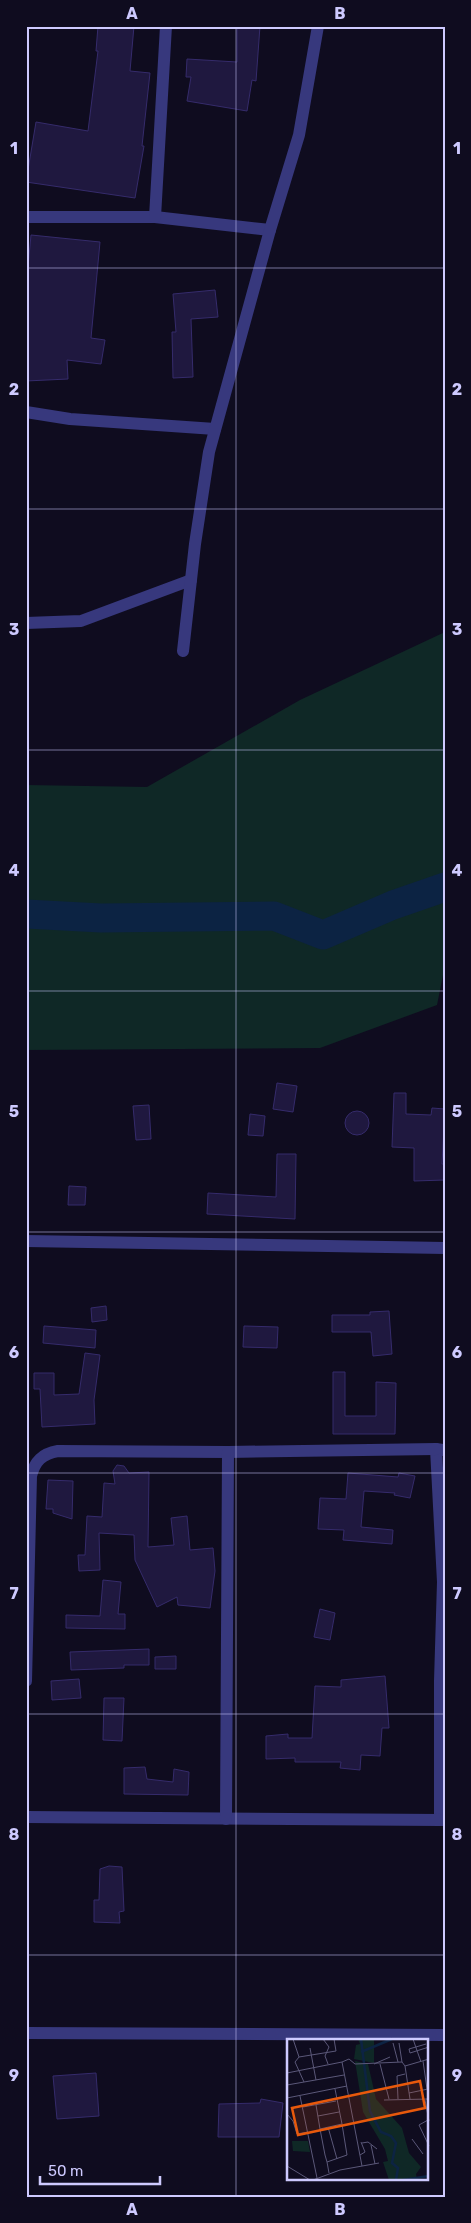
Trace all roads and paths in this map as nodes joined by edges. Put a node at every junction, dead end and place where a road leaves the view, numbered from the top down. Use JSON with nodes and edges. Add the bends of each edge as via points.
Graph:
{"nodes":[{"id":1,"x":166,"y":26,"type":"edge"},
{"id":2,"x":318,"y":26,"type":"edge"},
{"id":3,"x":26,"y":216,"type":"edge"},
{"id":4,"x":155,"y":216,"type":"junction"},
{"id":5,"x":270,"y":230,"type":"junction"},
{"id":6,"x":26,"y":412,"type":"edge"},
{"id":7,"x":215,"y":429,"type":"junction"},
{"id":8,"x":191,"y":580,"type":"junction"},
{"id":9,"x":26,"y":623,"type":"edge"},
{"id":10,"x":183,"y":651,"type":"dead end"},
{"id":11,"x":26,"y":1241,"type":"edge"},
{"id":12,"x":445,"y":1248,"type":"edge"},
{"id":13,"x":441,"y":1450,"type":"edge"},
{"id":14,"x":228,"y":1452,"type":"junction"},
{"id":15,"x":30,"y":1464,"type":"edge"},
{"id":16,"x":442,"y":1680,"type":"edge"},
{"id":17,"x":26,"y":1681,"type":"edge"},
{"id":18,"x":26,"y":1817,"type":"edge"},
{"id":19,"x":226,"y":1819,"type":"junction"},
{"id":20,"x":442,"y":1820,"type":"edge"},
{"id":21,"x":26,"y":2032,"type":"edge"},
{"id":22,"x":445,"y":2035,"type":"edge"}],
"edges":[{"from":1,"to":4,"type":"street"},
{"from":2,"to":5,"type":"street","via":[[299,135]]},
{"from":3,"to":4,"type":"street"},
{"from":4,"to":5,"type":"street"},
{"from":5,"to":7,"type":"street"},
{"from":6,"to":7,"type":"street","via":[[70,419]]},
{"from":7,"to":8,"type":"street"},
{"from":8,"to":9,"type":"street","via":[[81,621]]},
{"from":8,"to":10,"type":"street"},
{"from":11,"to":12,"type":"street"},
{"from":13,"to":14,"type":"street"},
{"from":13,"to":16,"type":"street"},
{"from":14,"to":15,"type":"street","via":[[58,1451],[47,1453]]},
{"from":14,"to":19,"type":"street"},
{"from":15,"to":17,"type":"street"},
{"from":16,"to":20,"type":"street"},
{"from":18,"to":19,"type":"street"},
{"from":19,"to":20,"type":"street"},
{"from":21,"to":22,"type":"street"}]}
